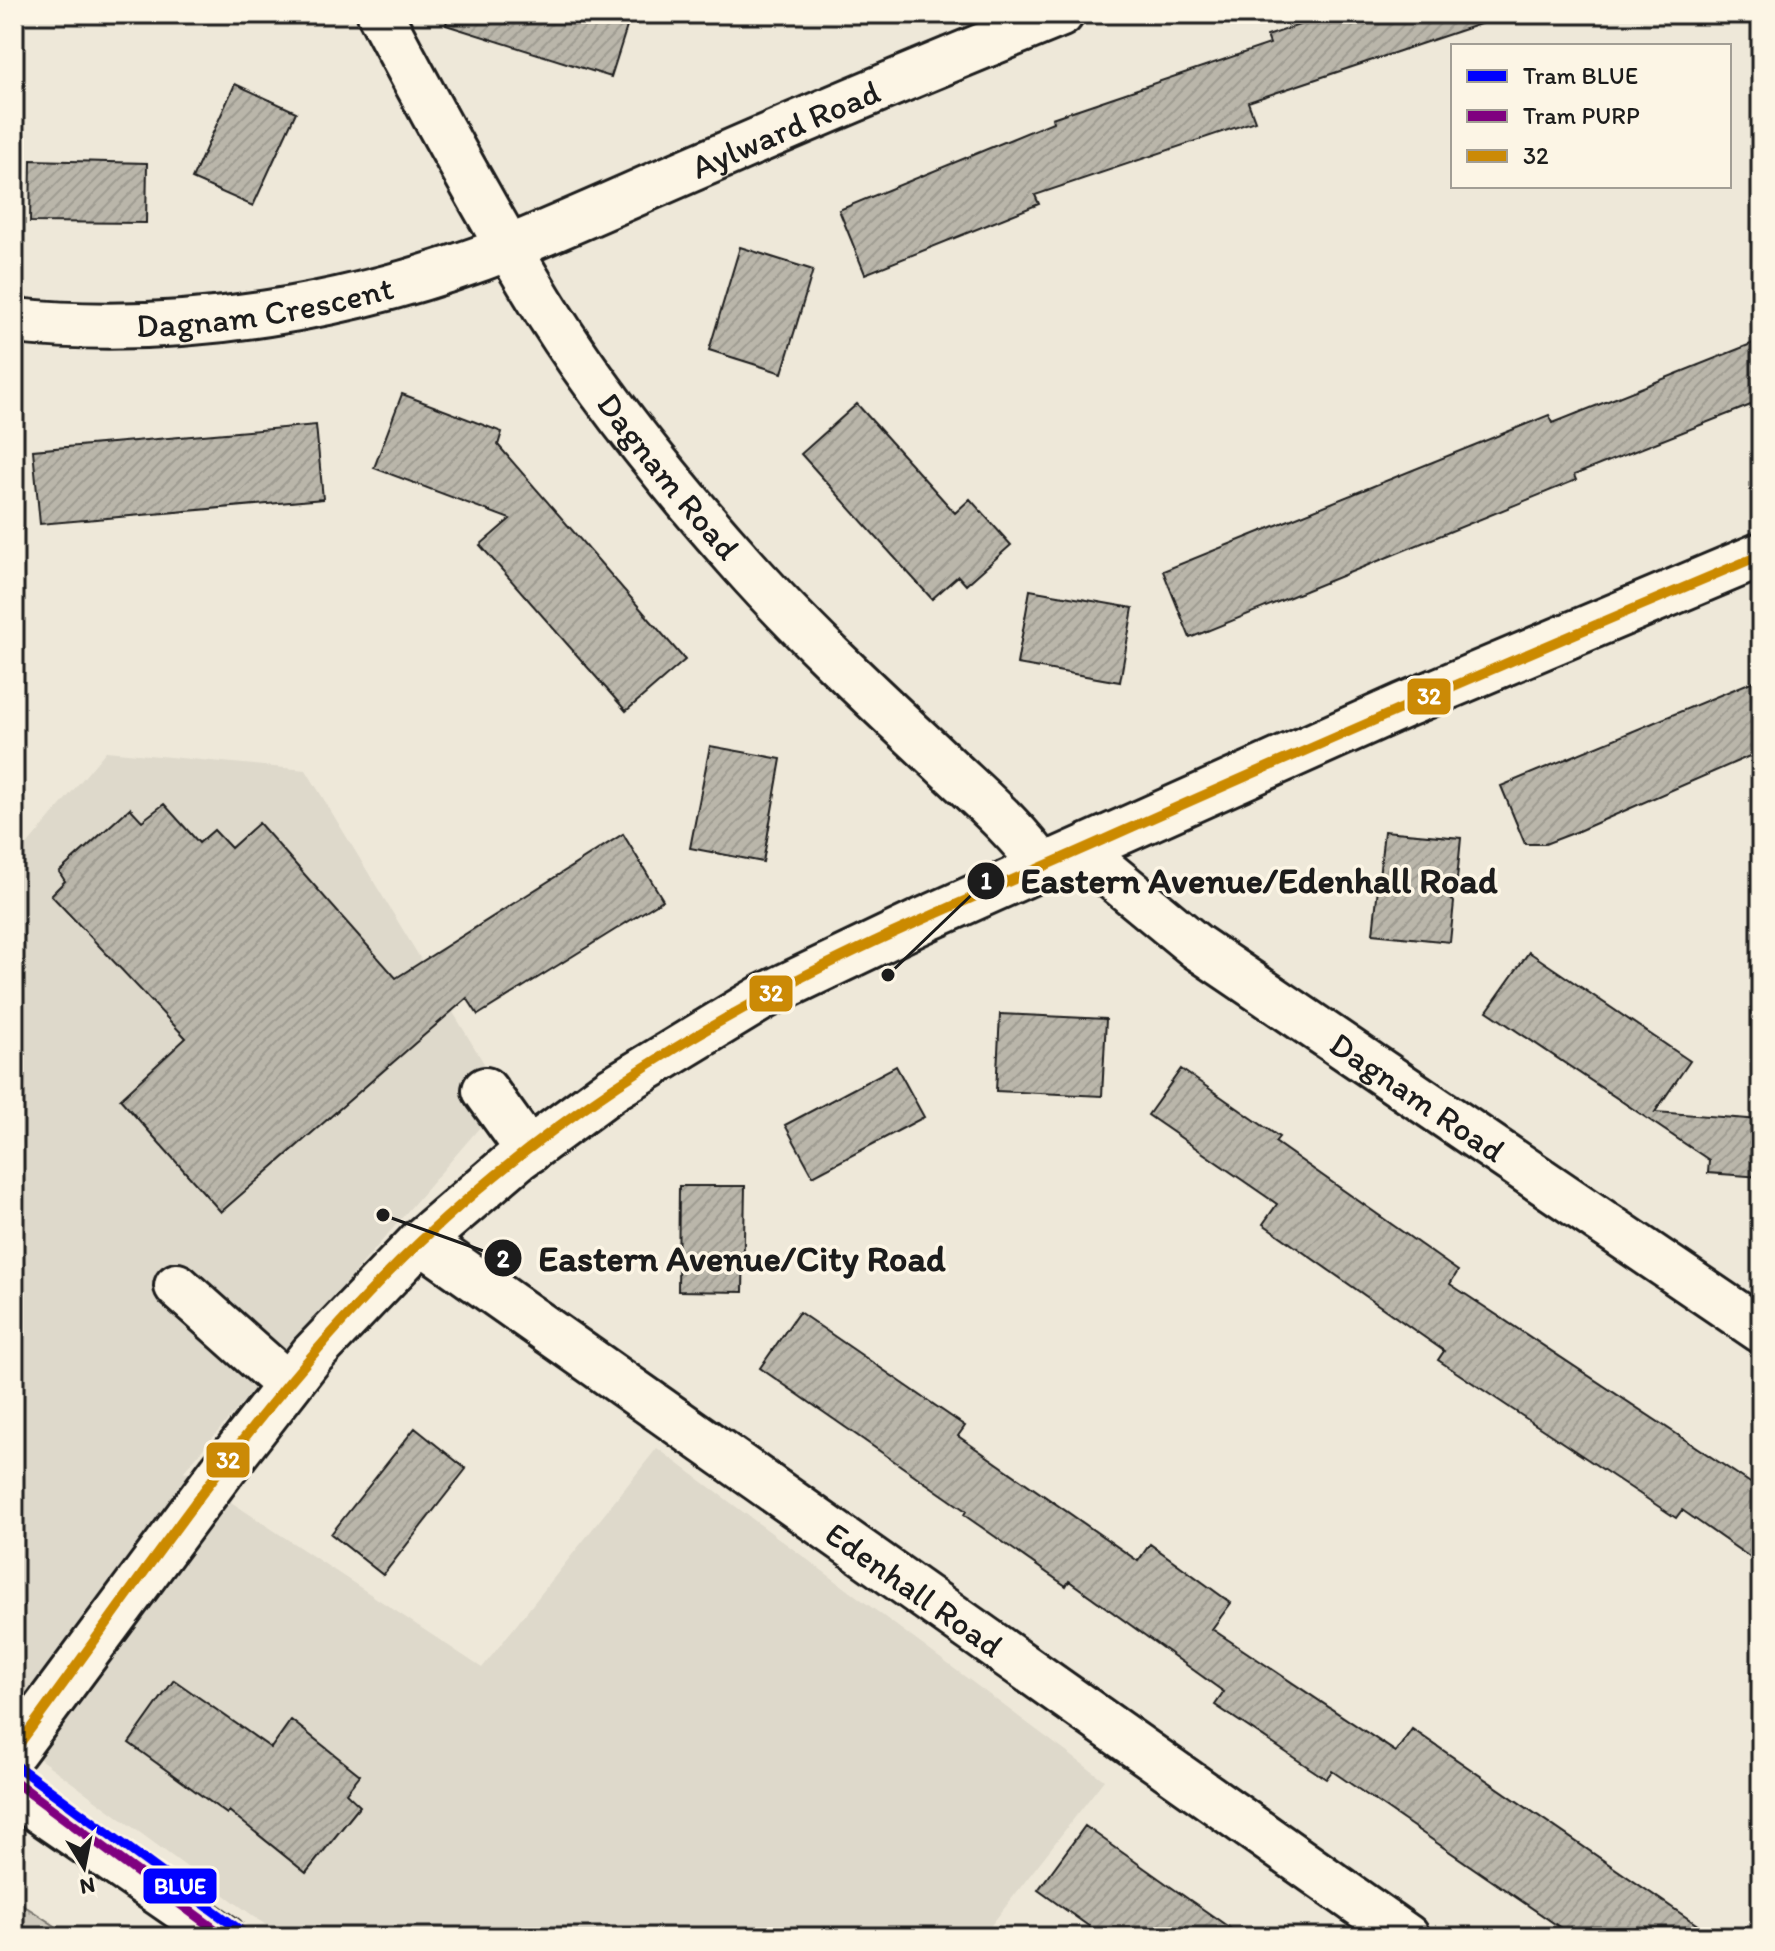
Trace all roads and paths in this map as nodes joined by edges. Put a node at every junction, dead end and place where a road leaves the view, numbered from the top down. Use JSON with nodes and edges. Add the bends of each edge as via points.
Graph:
{"nodes":[{"id":1,"x":380,"y":14,"type":"edge"},
{"id":2,"x":1061,"y":14,"type":"edge"},
{"id":3,"x":509,"y":247,"type":"junction"},
{"id":4,"x":14,"y":321,"type":"edge"},
{"id":5,"x":1761,"y":555,"type":"edge"},
{"id":6,"x":1063,"y":860,"type":"junction"},
{"id":7,"x":485,"y":1090,"type":"dead end"},
{"id":8,"x":529,"y":1151,"type":"junction"},
{"id":9,"x":421,"y":1241,"type":"junction"},
{"id":10,"x":177,"y":1286,"type":"dead end"},
{"id":11,"x":1761,"y":1330,"type":"edge"},
{"id":12,"x":288,"y":1385,"type":"junction"},
{"id":13,"x":14,"y":1751,"type":"edge"},
{"id":14,"x":14,"y":1793,"type":"edge"},
{"id":15,"x":223,"y":1937,"type":"edge"},
{"id":16,"x":1407,"y":1937,"type":"edge"}],
"edges":[{"from":1,"to":3,"type":"street","name":"Dagnam Road"},
{"from":2,"to":3,"type":"street","name":"Aylward Road"},
{"from":3,"to":4,"type":"street","name":"Dagnam Crescent","via":[[395,284],[283,310],[177,324],[95,327]]},
{"from":3,"to":6,"type":"street","name":"Dagnam Road","via":[[584,366],[742,564],[939,760],[1003,817]]},
{"from":5,"to":6,"type":"street","via":[[1402,706]]},
{"from":6,"to":8,"type":"street","via":[[765,996],[612,1089]]},
{"from":6,"to":11,"type":"street","name":"Dagnam Road"},
{"from":7,"to":8,"type":"street"},
{"from":8,"to":9,"type":"street"},
{"from":9,"to":12,"type":"street"},
{"from":9,"to":16,"type":"street","name":"Edenhall Road"},
{"from":10,"to":12,"type":"street"},
{"from":12,"to":13,"type":"street"},
{"from":14,"to":15,"type":"street"}]}
